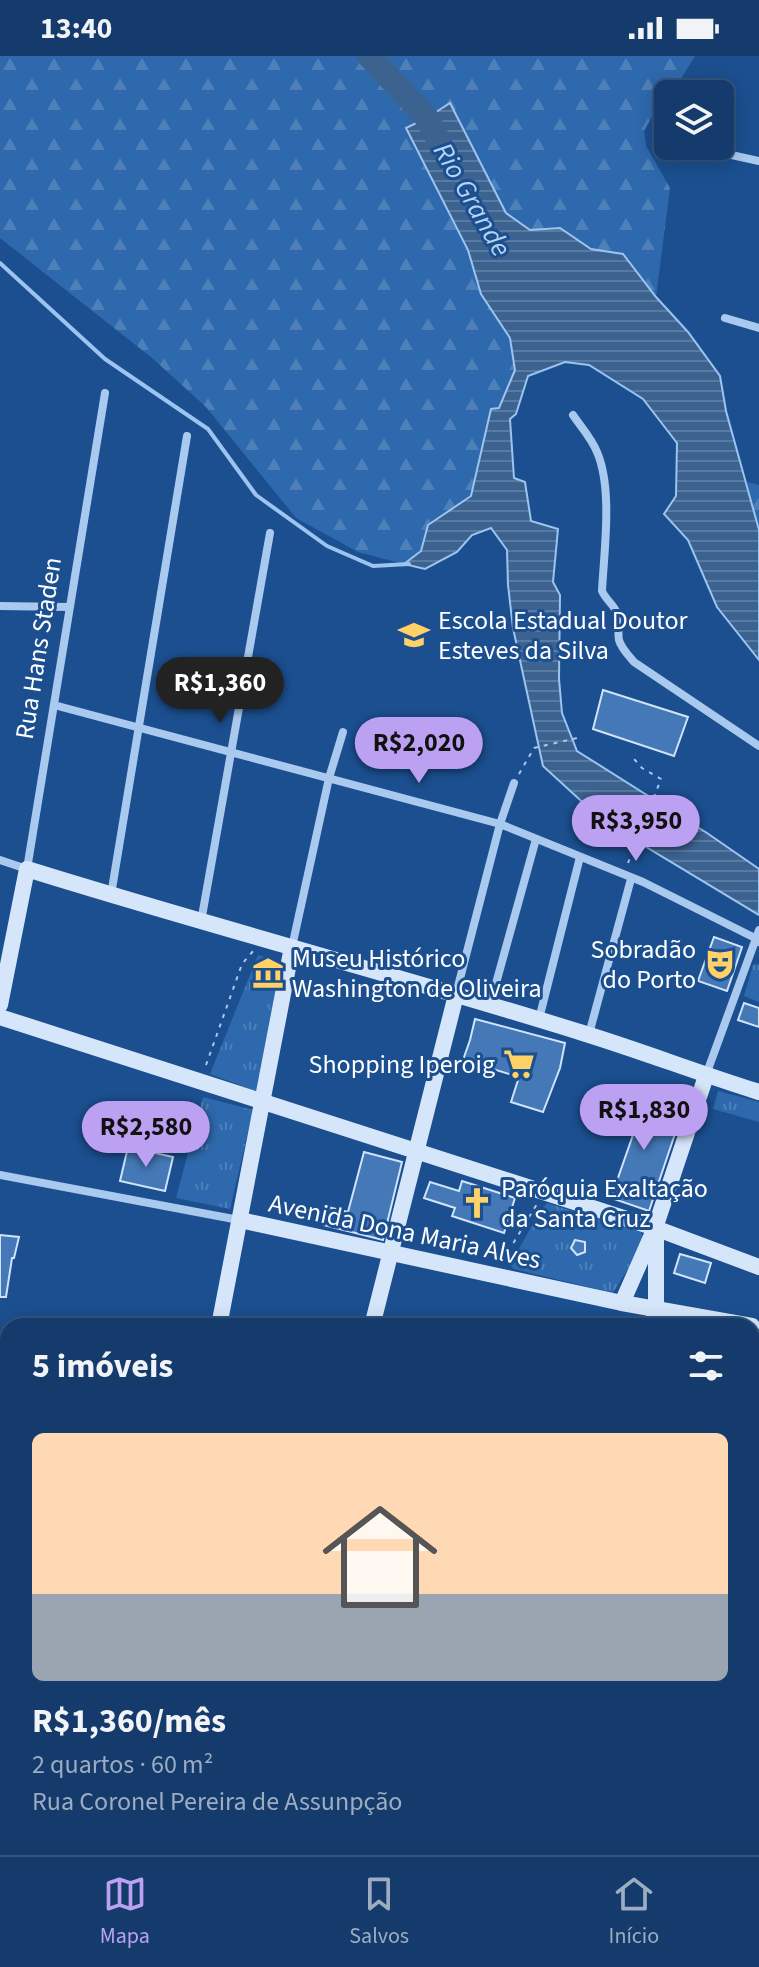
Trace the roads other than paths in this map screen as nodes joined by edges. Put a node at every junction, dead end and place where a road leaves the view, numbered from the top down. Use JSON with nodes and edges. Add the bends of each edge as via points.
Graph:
{"nodes":[{"id":1,"x":734,"y":155,"type":"edge"},
{"id":2,"x":759,"y":161,"type":"edge"},
{"id":3,"x":725,"y":318,"type":"dead end"},
{"id":4,"x":759,"y":328,"type":"edge"},
{"id":5,"x":105,"y":393,"type":"dead end"},
{"id":6,"x":573,"y":415,"type":"dead end"},
{"id":7,"x":187,"y":436,"type":"dead end"},
{"id":8,"x":270,"y":533,"type":"dead end"},
{"id":9,"x":0,"y":606,"type":"edge"},
{"id":10,"x":68,"y":607,"type":"junction"},
{"id":11,"x":54,"y":705,"type":"junction"},
{"id":12,"x":139,"y":728,"type":"junction"},
{"id":13,"x":343,"y":732,"type":"dead end"},
{"id":14,"x":759,"y":746,"type":"edge"},
{"id":15,"x":232,"y":752,"type":"junction"},
{"id":16,"x":329,"y":778,"type":"junction"},
{"id":17,"x":514,"y":783,"type":"road end"},
{"id":18,"x":500,"y":824,"type":"junction"},
{"id":19,"x":536,"y":839,"type":"junction"},
{"id":20,"x":580,"y":857,"type":"junction"},
{"id":21,"x":0,"y":860,"type":"edge"},
{"id":22,"x":27,"y":869,"type":"junction"},
{"id":23,"x":628,"y":877,"type":"junction"},
{"id":24,"x":111,"y":895,"type":"junction"},
{"id":25,"x":201,"y":922,"type":"junction"},
{"id":26,"x":758,"y":935,"type":"edge"},
{"id":27,"x":292,"y":947,"type":"junction"},
{"id":28,"x":456,"y":995,"type":"junction"},
{"id":29,"x":0,"y":1005,"type":"edge"},
{"id":30,"x":490,"y":1005,"type":"junction"},
{"id":31,"x":0,"y":1017,"type":"edge"},
{"id":32,"x":539,"y":1020,"type":"junction"},
{"id":33,"x":589,"y":1034,"type":"junction"},
{"id":34,"x":706,"y":1076,"type":"junction"},
{"id":35,"x":759,"y":1092,"type":"edge"},
{"id":36,"x":263,"y":1102,"type":"junction"},
{"id":37,"x":416,"y":1151,"type":"junction"},
{"id":38,"x":0,"y":1175,"type":"edge"},
{"id":39,"x":240,"y":1220,"type":"junction"},
{"id":40,"x":655,"y":1228,"type":"junction"},
{"id":41,"x":390,"y":1252,"type":"junction"},
{"id":42,"x":759,"y":1267,"type":"edge"},
{"id":43,"x":622,"y":1303,"type":"junction"},
{"id":44,"x":656,"y":1308,"type":"junction"},
{"id":45,"x":221,"y":1318,"type":"edge"},
{"id":46,"x":374,"y":1318,"type":"edge"},
{"id":47,"x":654,"y":1318,"type":"edge"},
{"id":48,"x":709,"y":1318,"type":"edge"}],
"edges":[{"from":1,"to":2,"type":"street"},
{"from":3,"to":4,"type":"street"},
{"from":5,"to":10,"type":"street","name":"Rua Hans Staden"},
{"from":6,"to":14,"type":"street","via":[[597,452],[605,485],[602,591],[616,610],[623,648],[634,662]]},
{"from":7,"to":12,"type":"street"},
{"from":8,"to":15,"type":"street"},
{"from":9,"to":10,"type":"street"},
{"from":10,"to":11,"type":"street","name":"Rua Hans Staden"},
{"from":11,"to":12,"type":"street"},
{"from":11,"to":22,"type":"street","name":"Rua Hans Staden"},
{"from":12,"to":15,"type":"street"},
{"from":12,"to":24,"type":"street"},
{"from":13,"to":16,"type":"street"},
{"from":15,"to":16,"type":"street"},
{"from":15,"to":25,"type":"street"},
{"from":16,"to":18,"type":"street"},
{"from":16,"to":27,"type":"street"},
{"from":17,"to":18,"type":"street"},
{"from":18,"to":19,"type":"street"},
{"from":18,"to":28,"type":"street"},
{"from":19,"to":20,"type":"street"},
{"from":19,"to":30,"type":"street"},
{"from":20,"to":23,"type":"street"},
{"from":20,"to":32,"type":"street"},
{"from":21,"to":22,"type":"street"},
{"from":22,"to":24,"type":"street"},
{"from":22,"to":29,"type":"street","name":"Rua Hans Staden"},
{"from":23,"to":26,"type":"street"},
{"from":23,"to":33,"type":"street"},
{"from":24,"to":25,"type":"street"},
{"from":25,"to":27,"type":"street"},
{"from":26,"to":34,"type":"street"},
{"from":27,"to":28,"type":"street"},
{"from":27,"to":36,"type":"street"},
{"from":28,"to":30,"type":"street"},
{"from":28,"to":37,"type":"street"},
{"from":30,"to":32,"type":"street"},
{"from":31,"to":36,"type":"street"},
{"from":32,"to":33,"type":"street"},
{"from":33,"to":34,"type":"street"},
{"from":34,"to":35,"type":"street"},
{"from":34,"to":40,"type":"street"},
{"from":36,"to":37,"type":"street"},
{"from":36,"to":39,"type":"street"},
{"from":37,"to":40,"type":"street"},
{"from":37,"to":41,"type":"street"},
{"from":38,"to":39,"type":"street","name":"Avenida Dona Maria Alves"},
{"from":39,"to":41,"type":"street","name":"Avenida Dona Maria Alves"},
{"from":39,"to":45,"type":"street"},
{"from":40,"to":42,"type":"street"},
{"from":40,"to":43,"type":"street"},
{"from":40,"to":44,"type":"street"},
{"from":41,"to":43,"type":"street","name":"Avenida Dona Maria Alves"},
{"from":41,"to":46,"type":"street"},
{"from":43,"to":44,"type":"street","name":"Avenida Dona Maria Alves"},
{"from":44,"to":47,"type":"street"},
{"from":44,"to":48,"type":"street","name":"Avenida Dona Maria Alves"}]}
